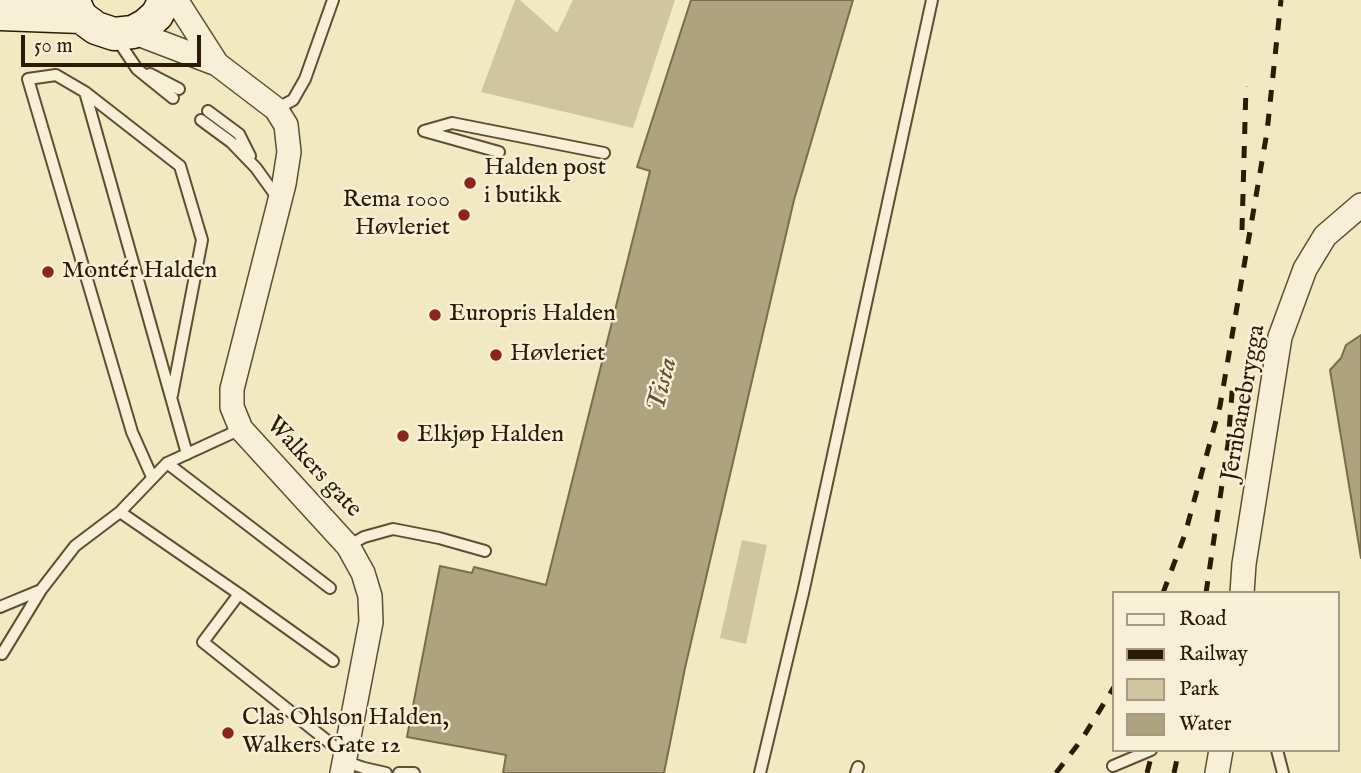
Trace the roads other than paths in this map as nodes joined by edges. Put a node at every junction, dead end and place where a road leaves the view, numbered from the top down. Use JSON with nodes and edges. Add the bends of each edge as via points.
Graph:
{"nodes":[{"id":1,"x":6,"y":0,"type":"edge"},
{"id":2,"x":165,"y":0,"type":"edge"},
{"id":3,"x":176,"y":0,"type":"edge"},
{"id":4,"x":333,"y":0,"type":"edge"},
{"id":5,"x":932,"y":0,"type":"edge"},
{"id":6,"x":0,"y":3,"type":"edge"},
{"id":7,"x":77,"y":8,"type":"edge"},
{"id":8,"x":0,"y":14,"type":"edge"},
{"id":9,"x":123,"y":33,"type":"junction"},
{"id":10,"x":217,"y":64,"type":"junction"},
{"id":11,"x":85,"y":92,"type":"junction"},
{"id":12,"x":176,"y":93,"type":"dead end"},
{"id":13,"x":285,"y":104,"type":"junction"},
{"id":14,"x":205,"y":115,"type":"dead end"},
{"id":15,"x":499,"y":152,"type":"dead end"},
{"id":16,"x":604,"y":153,"type":"dead end"},
{"id":17,"x":280,"y":202,"type":"junction"},
{"id":18,"x":1361,"y":205,"type":"edge"},
{"id":19,"x":172,"y":398,"type":"junction"},
{"id":20,"x":241,"y":429,"type":"junction"},
{"id":21,"x":187,"y":454,"type":"junction"},
{"id":22,"x":167,"y":463,"type":"junction"},
{"id":23,"x":152,"y":477,"type":"junction"},
{"id":24,"x":120,"y":512,"type":"junction"},
{"id":25,"x":348,"y":546,"type":"junction"},
{"id":26,"x":485,"y":551,"type":"dead end"},
{"id":27,"x":330,"y":588,"type":"dead end"},
{"id":28,"x":41,"y":590,"type":"junction"},
{"id":29,"x":1242,"y":591,"type":"edge"},
{"id":30,"x":239,"y":594,"type":"junction"},
{"id":31,"x":0,"y":607,"type":"edge"},
{"id":32,"x":2,"y":654,"type":"dead end"},
{"id":33,"x":333,"y":662,"type":"dead end"},
{"id":34,"x":1146,"y":752,"type":"edge"},
{"id":35,"x":1221,"y":752,"type":"edge"},
{"id":36,"x":1278,"y":752,"type":"edge"},
{"id":37,"x":344,"y":763,"type":"edge"},
{"id":38,"x":1113,"y":766,"type":"dead end"},
{"id":39,"x":386,"y":773,"type":"edge"},
{"id":40,"x":399,"y":773,"type":"edge"},
{"id":41,"x":414,"y":773,"type":"edge"},
{"id":42,"x":761,"y":773,"type":"edge"},
{"id":43,"x":1217,"y":773,"type":"edge"},
{"id":44,"x":1283,"y":773,"type":"edge"}],
"edges":[{"from":1,"to":6,"type":"street"},
{"from":2,"to":9,"type":"street","via":[[158,15],[146,25]]},
{"from":3,"to":10,"type":"street"},
{"from":4,"to":13,"type":"lane","via":[[305,79]]},
{"from":5,"to":42,"type":"lane"},
{"from":7,"to":8,"type":"street"},
{"from":7,"to":9,"type":"street","via":[[96,28]]},
{"from":9,"to":10,"type":"street"},
{"from":9,"to":12,"type":"lane","via":[[137,69]]},
{"from":10,"to":13,"type":"street"},
{"from":11,"to":19,"type":"lane"},
{"from":11,"to":19,"type":"lane","via":[[180,166],[202,240]]},
{"from":11,"to":23,"type":"lane","via":[[57,75],[28,79],[132,432]]},
{"from":13,"to":17,"type":"street","name":"Walkers gate","via":[[289,152]]},
{"from":14,"to":17,"type":"lane","via":[[256,168]]},
{"from":15,"to":16,"type":"lane","via":[[424,131],[452,123]]},
{"from":17,"to":20,"type":"street","name":"Walkers gate","via":[[232,389],[232,407]]},
{"from":18,"to":29,"type":"street","name":"Jernbanebrygga","via":[[1325,236],[1305,269],[1280,337]]},
{"from":19,"to":21,"type":"lane"},
{"from":20,"to":21,"type":"lane"},
{"from":20,"to":25,"type":"street","name":"Walkers gate"},
{"from":21,"to":22,"type":"lane"},
{"from":22,"to":23,"type":"lane"},
{"from":22,"to":27,"type":"lane"},
{"from":23,"to":24,"type":"lane"},
{"from":24,"to":28,"type":"lane","via":[[75,547]]},
{"from":24,"to":30,"type":"lane"},
{"from":25,"to":26,"type":"lane","via":[[393,529]]},
{"from":25,"to":37,"type":"street","name":"Walkers gate","via":[[370,596],[371,622]]},
{"from":28,"to":31,"type":"lane"},
{"from":28,"to":32,"type":"lane"},
{"from":30,"to":33,"type":"lane"},
{"from":30,"to":37,"type":"lane","via":[[202,642]]},
{"from":34,"to":38,"type":"lane"},
{"from":35,"to":43,"type":"street"},
{"from":36,"to":44,"type":"lane"},
{"from":37,"to":39,"type":"lane"},
{"from":40,"to":41,"type":"lane"}]}
